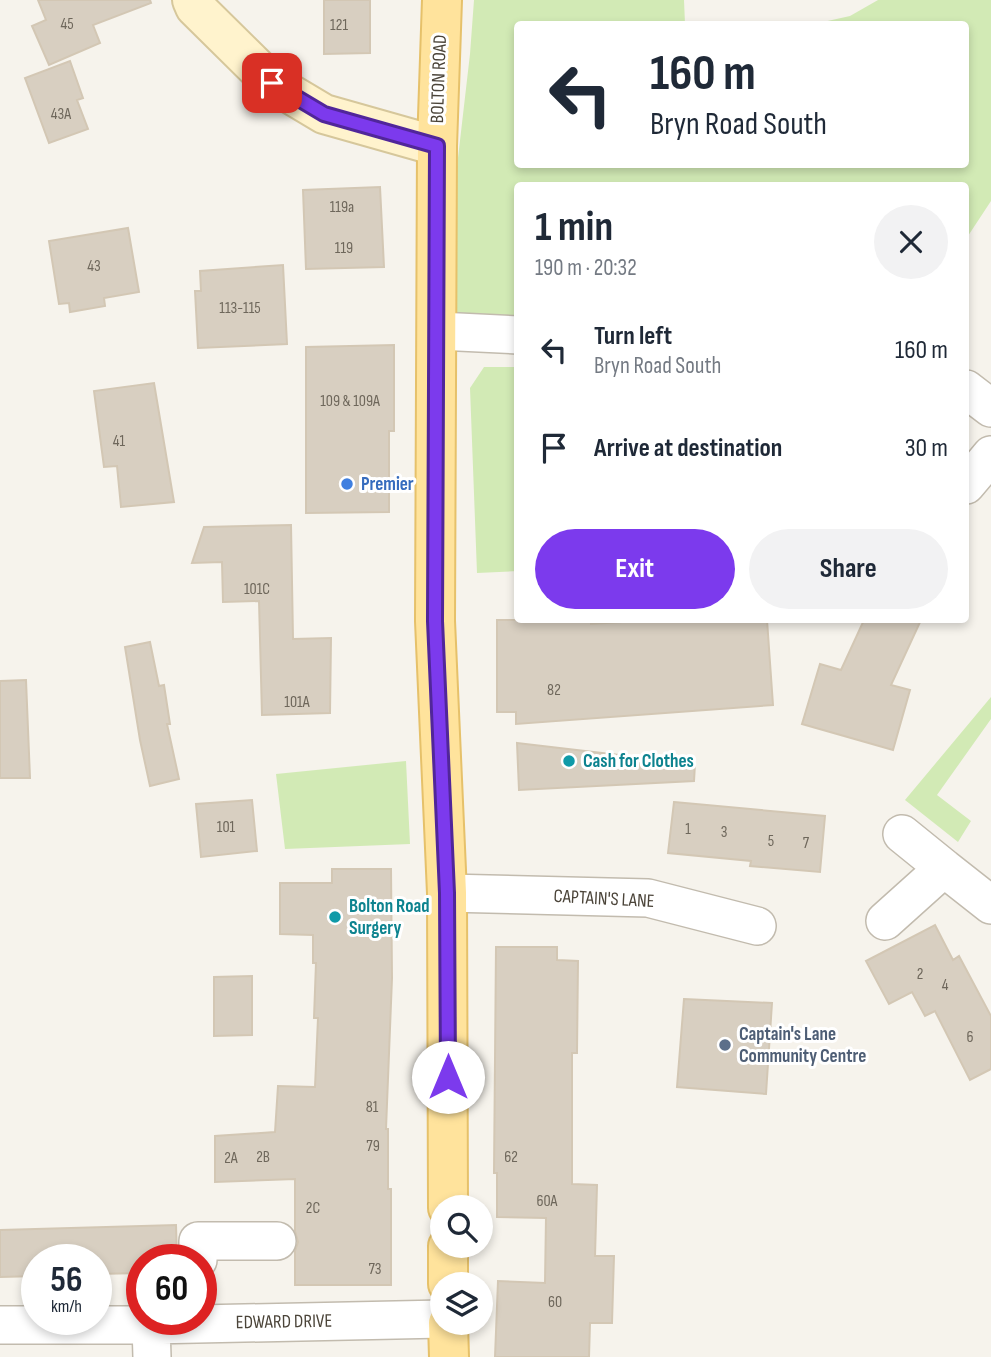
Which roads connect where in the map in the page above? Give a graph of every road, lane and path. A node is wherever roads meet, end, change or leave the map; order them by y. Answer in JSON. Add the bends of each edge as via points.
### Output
{"nodes":[{"id":1,"x":192,"y":0,"type":"edge"},
{"id":2,"x":442,"y":0,"type":"edge"},
{"id":3,"x":437,"y":146,"type":"junction"},
{"id":4,"x":438,"y":331,"type":"junction"},
{"id":5,"x":514,"y":334,"type":"edge"},
{"id":6,"x":969,"y":391,"type":"edge"},
{"id":7,"x":991,"y":408,"type":"edge"},
{"id":8,"x":991,"y":454,"type":"edge"},
{"id":9,"x":969,"y":481,"type":"edge"},
{"id":10,"x":902,"y":834,"type":"dead end"},
{"id":11,"x":944,"y":868,"type":"junction"},
{"id":12,"x":447,"y":893,"type":"junction"},
{"id":13,"x":991,"y":905,"type":"edge"},
{"id":14,"x":885,"y":921,"type":"dead end"},
{"id":15,"x":757,"y":926,"type":"dead end"},
{"id":16,"x":448,"y":1195,"type":"edge"},
{"id":17,"x":277,"y":1241,"type":"dead end"},
{"id":18,"x":198,"y":1244,"type":"edge"},
{"id":19,"x":430,"y":1319,"type":"edge"},
{"id":20,"x":217,"y":1322,"type":"edge"},
{"id":21,"x":0,"y":1325,"type":"edge"},
{"id":22,"x":448,"y":1335,"type":"edge"},
{"id":23,"x":152,"y":1341,"type":"edge"},
{"id":24,"x":449,"y":1357,"type":"edge"}],
"edges":[{"from":1,"to":3,"type":"main road","via":[[272,83],[324,114]]},
{"from":2,"to":3,"type":"main road","name":"BOLTON ROAD"},
{"from":3,"to":4,"type":"main road","name":"BOLTON ROAD"},
{"from":4,"to":5,"type":"street"},
{"from":4,"to":12,"type":"main road","name":"BOLTON ROAD","via":[[435,621]]},
{"from":6,"to":7,"type":"street"},
{"from":8,"to":9,"type":"street"},
{"from":10,"to":11,"type":"street"},
{"from":11,"to":13,"type":"street"},
{"from":11,"to":14,"type":"street"},
{"from":12,"to":15,"type":"street","name":"CAPTAIN'S LANE","via":[[648,898]]},
{"from":12,"to":16,"type":"main road","name":"BOLTON ROAD"},
{"from":17,"to":18,"type":"street"},
{"from":19,"to":20,"type":"street","name":"EDWARD DRIVE"},
{"from":21,"to":23,"type":"street","name":"EDWARD DRIVE"},
{"from":22,"to":24,"type":"main road"}]}
